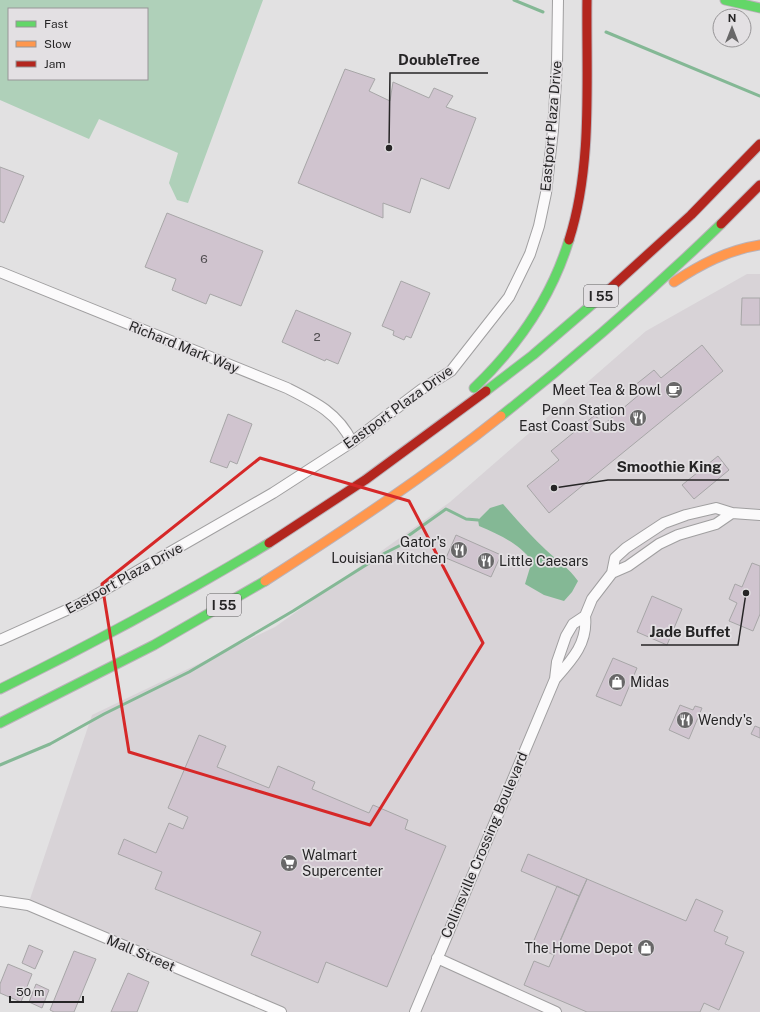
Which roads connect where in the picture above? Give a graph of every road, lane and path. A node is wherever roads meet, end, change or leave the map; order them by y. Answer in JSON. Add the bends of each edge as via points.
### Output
{"nodes":[{"id":1,"x":558,"y":0,"type":"edge"},
{"id":2,"x":587,"y":0,"type":"edge"},
{"id":3,"x":725,"y":0,"type":"edge"},
{"id":4,"x":760,"y":8,"type":"edge"},
{"id":5,"x":760,"y":144,"type":"edge"},
{"id":6,"x":760,"y":185,"type":"edge"},
{"id":7,"x":760,"y":245,"type":"edge"},
{"id":8,"x":0,"y":272,"type":"edge"},
{"id":9,"x":650,"y":292,"type":"junction"},
{"id":10,"x":431,"y":435,"type":"junction"},
{"id":11,"x":352,"y":442,"type":"junction"},
{"id":12,"x":732,"y":513,"type":"junction"},
{"id":13,"x":760,"y":515,"type":"edge"},
{"id":14,"x":612,"y":573,"type":"junction"},
{"id":15,"x":585,"y":616,"type":"junction"},
{"id":16,"x":0,"y":640,"type":"edge"},
{"id":17,"x":555,"y":679,"type":"junction"},
{"id":18,"x":0,"y":689,"type":"edge"},
{"id":19,"x":0,"y":723,"type":"edge"},
{"id":20,"x":0,"y":900,"type":"edge"},
{"id":21,"x":437,"y":958,"type":"junction"},
{"id":22,"x":281,"y":1012,"type":"edge"},
{"id":23,"x":415,"y":1012,"type":"edge"},
{"id":24,"x":556,"y":1012,"type":"edge"}],
"edges":[{"from":1,"to":11,"type":"street","name":"Eastport Plaza Drive","via":[[557,64],[548,174],[539,226],[521,276],[503,307],[451,371],[422,389]]},
{"from":2,"to":10,"type":"highway","via":[[584,182],[566,254],[549,294],[527,331],[484,379],[439,419]]},
{"from":3,"to":4,"type":"highway"},
{"from":5,"to":10,"type":"highway","number":"I 55","via":[[692,214],[610,289]]},
{"from":6,"to":9,"type":"highway","number":"I 55"},
{"from":7,"to":9,"type":"highway","via":[[724,254],[687,273],[672,284]]},
{"from":8,"to":11,"type":"street","name":"Richard Mark Way","via":[[299,394],[327,410],[345,428]]},
{"from":9,"to":19,"type":"highway","number":"I 55","via":[[594,342],[488,428],[358,521],[252,589],[176,633]]},
{"from":10,"to":18,"type":"highway","number":"I 55","via":[[274,542],[196,589],[124,628]]},
{"from":11,"to":16,"type":"street","name":"Eastport Plaza Drive","via":[[273,493],[80,604]]},
{"from":12,"to":13,"type":"street","name":"Collinsville Crossing Boulevard"},
{"from":12,"to":14,"type":"street","name":"Collinsville Crossing Boulevard","via":[[716,524],[678,535],[659,544],[628,566]]},
{"from":12,"to":14,"type":"street","name":"Collinsville Crossing Boulevard","via":[[716,508],[686,515],[664,524],[641,537],[616,558]]},
{"from":14,"to":15,"type":"street","name":"Collinsville Crossing Boulevard","via":[[592,599]]},
{"from":15,"to":17,"type":"street","name":"Collinsville Crossing Boulevard","via":[[586,628],[575,656]]},
{"from":15,"to":17,"type":"street","name":"Collinsville Crossing Boulevard","via":[[573,624],[566,636],[557,662]]},
{"from":17,"to":21,"type":"street","name":"Collinsville Crossing Boulevard"},
{"from":20,"to":22,"type":"street","name":"Mall Street","via":[[28,905]]},
{"from":21,"to":23,"type":"street","name":"Collinsville Crossing Boulevard"},
{"from":21,"to":24,"type":"street"}]}
